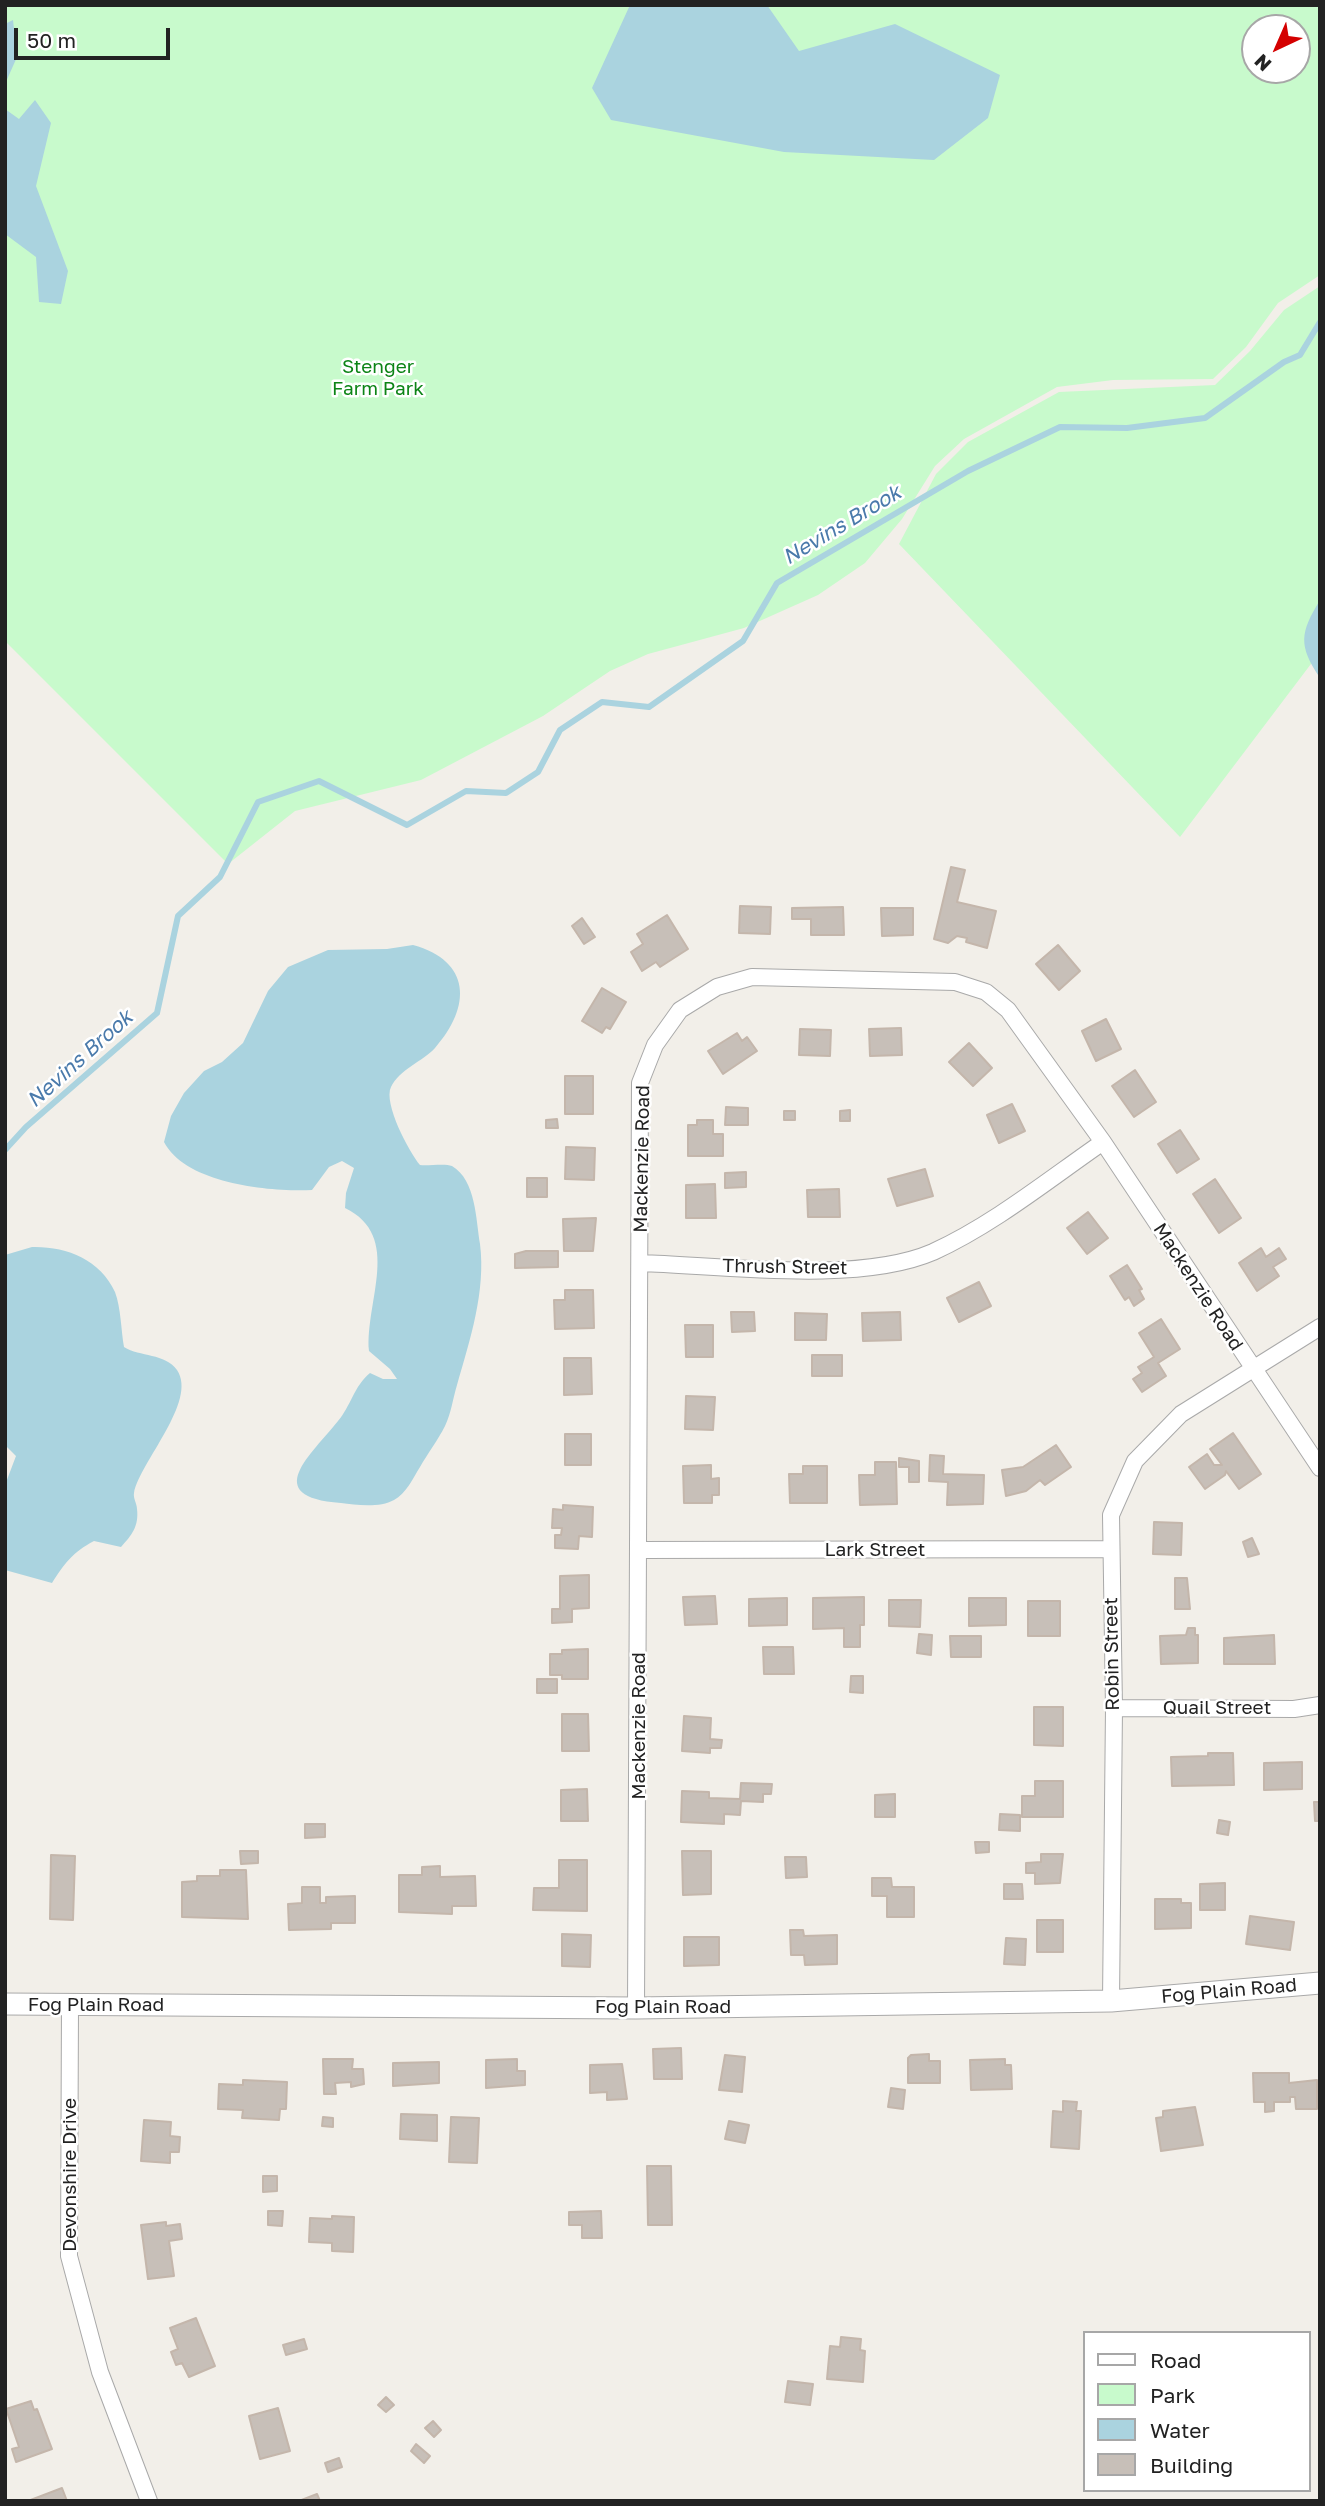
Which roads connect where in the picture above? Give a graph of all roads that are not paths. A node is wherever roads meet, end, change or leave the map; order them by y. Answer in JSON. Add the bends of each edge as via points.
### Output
{"nodes":[{"id":1,"x":1103,"y":1142,"type":"junction"},
{"id":2,"x":642,"y":1263,"type":"junction"},
{"id":3,"x":1320,"y":1327,"type":"edge"},
{"id":4,"x":1251,"y":1369,"type":"junction"},
{"id":5,"x":1320,"y":1468,"type":"edge"},
{"id":6,"x":1109,"y":1549,"type":"junction"},
{"id":7,"x":640,"y":1550,"type":"junction"},
{"id":8,"x":1320,"y":1705,"type":"edge"},
{"id":9,"x":1114,"y":1707,"type":"junction"},
{"id":10,"x":1320,"y":1983,"type":"edge"},
{"id":11,"x":1111,"y":2001,"type":"junction"},
{"id":12,"x":5,"y":2004,"type":"edge"},
{"id":13,"x":71,"y":2004,"type":"junction"},
{"id":14,"x":636,"y":2008,"type":"junction"},
{"id":15,"x":149,"y":2501,"type":"edge"}],
"edges":[{"from":1,"to":2,"type":"street","name":"Thrush Street","via":[[978,1228],[931,1253],[833,1271]]},
{"from":1,"to":2,"type":"street","name":"Mackenzie Road","via":[[1009,1010],[986,992],[955,982],[752,977],[717,987],[680,1010],[655,1045],[640,1083]]},
{"from":1,"to":4,"type":"street","name":"Mackenzie Road"},
{"from":2,"to":7,"type":"street","name":"Mackenzie Road"},
{"from":3,"to":4,"type":"street","name":"Robin Street"},
{"from":4,"to":5,"type":"street","name":"Mackenzie Road"},
{"from":4,"to":6,"type":"street","name":"Robin Street","via":[[1181,1414],[1135,1461],[1111,1515]]},
{"from":6,"to":7,"type":"street","name":"Lark Street"},
{"from":6,"to":9,"type":"street","name":"Robin Street"},
{"from":7,"to":14,"type":"street","name":"Mackenzie Road"},
{"from":8,"to":9,"type":"street","name":"Quail Street","via":[[1294,1709]]},
{"from":9,"to":11,"type":"street","name":"Robin Street"},
{"from":10,"to":11,"type":"street","name":"Fog Plain Road"},
{"from":11,"to":14,"type":"street","name":"Fog Plain Road"},
{"from":12,"to":13,"type":"street","name":"Fog Plain Road"},
{"from":13,"to":14,"type":"street","name":"Fog Plain Road"},
{"from":13,"to":15,"type":"street","name":"Devonshire Drive","via":[[69,2256],[100,2372]]}]}
